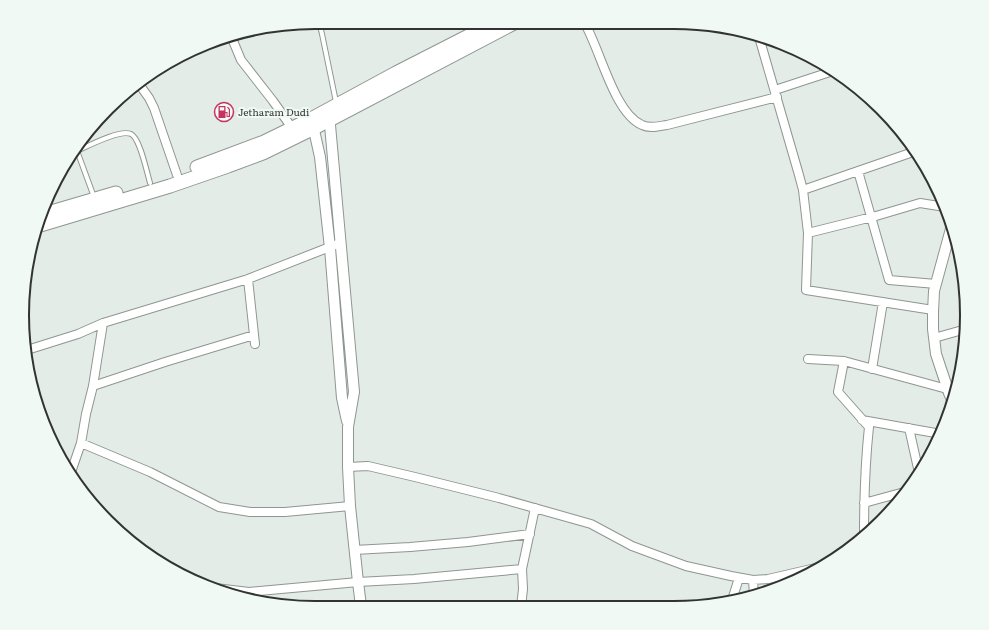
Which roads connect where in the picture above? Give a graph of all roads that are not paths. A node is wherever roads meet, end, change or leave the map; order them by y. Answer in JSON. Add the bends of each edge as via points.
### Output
{"nodes":[{"id":1,"x":321,"y":29,"type":"edge"},
{"id":2,"x":482,"y":29,"type":"edge"},
{"id":3,"x":502,"y":29,"type":"edge"},
{"id":4,"x":587,"y":29,"type":"edge"},
{"id":5,"x":233,"y":41,"type":"edge"},
{"id":6,"x":761,"y":43,"type":"edge"},
{"id":7,"x":826,"y":73,"type":"edge"},
{"id":8,"x":142,"y":88,"type":"edge"},
{"id":9,"x":776,"y":94,"type":"junction"},
{"id":10,"x":332,"y":111,"type":"junction"},
{"id":11,"x":313,"y":123,"type":"junction"},
{"id":12,"x":292,"y":128,"type":"junction"},
{"id":13,"x":84,"y":146,"type":"edge"},
{"id":14,"x":79,"y":154,"type":"edge"},
{"id":15,"x":910,"y":154,"type":"edge"},
{"id":16,"x":858,"y":171,"type":"junction"},
{"id":17,"x":177,"y":175,"type":"junction"},
{"id":18,"x":150,"y":183,"type":"junction"},
{"id":19,"x":803,"y":190,"type":"junction"},
{"id":20,"x":94,"y":199,"type":"junction"},
{"id":21,"x":938,"y":206,"type":"edge"},
{"id":22,"x":48,"y":213,"type":"edge"},
{"id":23,"x":872,"y":217,"type":"junction"},
{"id":24,"x":44,"y":224,"type":"edge"},
{"id":25,"x":808,"y":233,"type":"junction"},
{"id":26,"x":949,"y":237,"type":"edge"},
{"id":27,"x":340,"y":243,"type":"junction"},
{"id":28,"x":330,"y":248,"type":"junction"},
{"id":29,"x":248,"y":279,"type":"junction"},
{"id":30,"x":936,"y":284,"type":"junction"},
{"id":31,"x":883,"y":302,"type":"junction"},
{"id":32,"x":933,"y":310,"type":"junction"},
{"id":33,"x":103,"y":323,"type":"junction"},
{"id":34,"x":959,"y":332,"type":"edge"},
{"id":35,"x":254,"y":335,"type":"junction"},
{"id":36,"x":934,"y":338,"type":"junction"},
{"id":37,"x":255,"y":344,"type":"dead end"},
{"id":38,"x":31,"y":349,"type":"edge"},
{"id":39,"x":808,"y":359,"type":"dead end"},
{"id":40,"x":844,"y":361,"type":"junction"},
{"id":41,"x":872,"y":369,"type":"junction"},
{"id":42,"x":93,"y":386,"type":"junction"},
{"id":43,"x":947,"y":389,"type":"junction"},
{"id":44,"x":949,"y":393,"type":"edge"},
{"id":45,"x":862,"y":420,"type":"junction"},
{"id":46,"x":348,"y":427,"type":"junction"},
{"id":47,"x":910,"y":428,"type":"junction"},
{"id":48,"x":934,"y":433,"type":"edge"},
{"id":49,"x":81,"y":443,"type":"junction"},
{"id":50,"x":917,"y":465,"type":"edge"},
{"id":51,"x":73,"y":467,"type":"edge"},
{"id":52,"x":348,"y":467,"type":"junction"},
{"id":53,"x":897,"y":494,"type":"edge"},
{"id":54,"x":864,"y":503,"type":"junction"},
{"id":55,"x":350,"y":506,"type":"junction"},
{"id":56,"x":535,"y":508,"type":"junction"},
{"id":57,"x":864,"y":529,"type":"edge"},
{"id":58,"x":530,"y":534,"type":"junction"},
{"id":59,"x":354,"y":550,"type":"junction"},
{"id":60,"x":522,"y":569,"type":"junction"},
{"id":61,"x":801,"y":571,"type":"edge"},
{"id":62,"x":739,"y":578,"type":"junction"},
{"id":63,"x":753,"y":580,"type":"junction"},
{"id":64,"x":358,"y":582,"type":"junction"},
{"id":65,"x":754,"y":589,"type":"edge"},
{"id":66,"x":241,"y":591,"type":"edge"},
{"id":67,"x":734,"y":595,"type":"edge"},
{"id":68,"x":360,"y":601,"type":"edge"},
{"id":69,"x":522,"y":601,"type":"edge"}],
"edges":[{"from":1,"to":10,"type":"lane"},
{"from":2,"to":10,"type":"main road","via":[[396,73]]},
{"from":3,"to":10,"type":"main road"},
{"from":4,"to":9,"type":"street","via":[[613,90],[632,120],[643,126],[667,125]]},
{"from":5,"to":12,"type":"street","via":[[241,60]]},
{"from":6,"to":9,"type":"street"},
{"from":7,"to":9,"type":"street"},
{"from":8,"to":17,"type":"street","via":[[154,108]]},
{"from":9,"to":19,"type":"street"},
{"from":10,"to":11,"type":"main road"},
{"from":10,"to":27,"type":"street"},
{"from":11,"to":12,"type":"main road"},
{"from":11,"to":24,"type":"main road","via":[[263,152],[228,166]]},
{"from":11,"to":28,"type":"street","via":[[320,157]]},
{"from":12,"to":17,"type":"main road","via":[[264,142]]},
{"from":13,"to":18,"type":"lane","via":[[120,133],[131,134],[140,148]]},
{"from":14,"to":20,"type":"lane"},
{"from":15,"to":16,"type":"street"},
{"from":16,"to":19,"type":"street"},
{"from":16,"to":23,"type":"street"},
{"from":17,"to":18,"type":"main road"},
{"from":18,"to":20,"type":"main road"},
{"from":19,"to":25,"type":"street"},
{"from":20,"to":22,"type":"main road"},
{"from":21,"to":23,"type":"street","via":[[920,203]]},
{"from":23,"to":25,"type":"street"},
{"from":23,"to":30,"type":"street","via":[[890,280]]},
{"from":25,"to":31,"type":"street","via":[[806,290]]},
{"from":26,"to":30,"type":"street"},
{"from":27,"to":28,"type":"street"},
{"from":27,"to":46,"type":"street","via":[[354,392]]},
{"from":28,"to":29,"type":"street"},
{"from":28,"to":46,"type":"street","via":[[342,398]]},
{"from":29,"to":33,"type":"street"},
{"from":29,"to":35,"type":"street"},
{"from":30,"to":32,"type":"street"},
{"from":31,"to":32,"type":"street"},
{"from":31,"to":41,"type":"street"},
{"from":32,"to":36,"type":"street"},
{"from":33,"to":38,"type":"street"},
{"from":33,"to":42,"type":"street"},
{"from":34,"to":36,"type":"street"},
{"from":35,"to":37,"type":"street"},
{"from":35,"to":42,"type":"street"},
{"from":36,"to":43,"type":"street","via":[[936,354]]},
{"from":39,"to":40,"type":"street"},
{"from":40,"to":41,"type":"street"},
{"from":40,"to":45,"type":"street","via":[[838,392]]},
{"from":41,"to":43,"type":"street"},
{"from":42,"to":49,"type":"street"},
{"from":43,"to":44,"type":"street"},
{"from":45,"to":47,"type":"street"},
{"from":45,"to":54,"type":"street","via":[[869,428]]},
{"from":46,"to":52,"type":"street"},
{"from":47,"to":48,"type":"street"},
{"from":47,"to":50,"type":"street"},
{"from":49,"to":51,"type":"street"},
{"from":49,"to":55,"type":"street","via":[[150,472],[219,508],[250,512],[285,512]]},
{"from":52,"to":55,"type":"street"},
{"from":52,"to":56,"type":"street","via":[[368,466]]},
{"from":53,"to":54,"type":"street"},
{"from":54,"to":57,"type":"street"},
{"from":55,"to":59,"type":"street"},
{"from":56,"to":58,"type":"street"},
{"from":56,"to":62,"type":"street","via":[[591,524],[632,546],[686,566]]},
{"from":58,"to":59,"type":"street","via":[[453,544]]},
{"from":58,"to":60,"type":"street"},
{"from":59,"to":64,"type":"street"},
{"from":60,"to":64,"type":"street"},
{"from":60,"to":69,"type":"street"},
{"from":61,"to":63,"type":"street"},
{"from":62,"to":63,"type":"street"},
{"from":62,"to":67,"type":"street"},
{"from":63,"to":65,"type":"street"},
{"from":64,"to":66,"type":"street"},
{"from":64,"to":68,"type":"street"}]}
